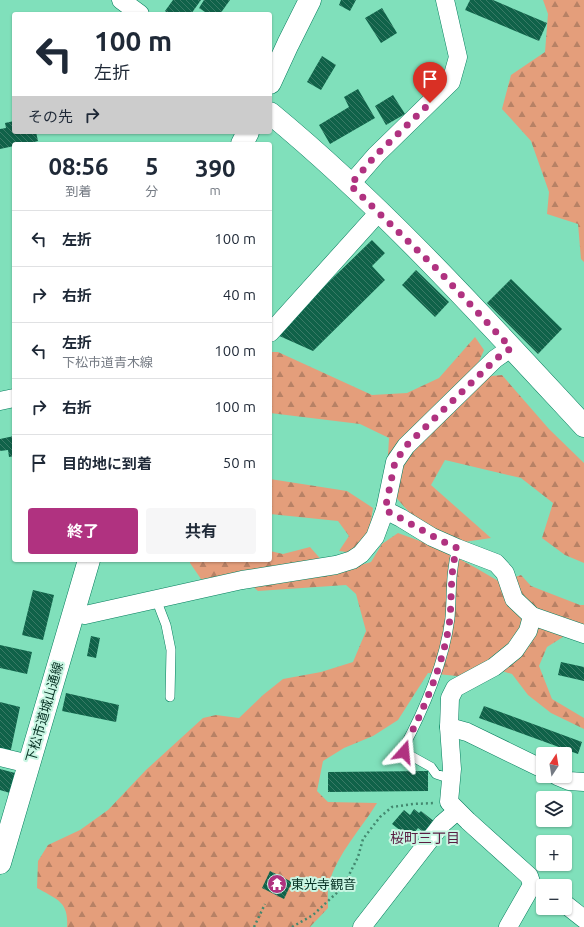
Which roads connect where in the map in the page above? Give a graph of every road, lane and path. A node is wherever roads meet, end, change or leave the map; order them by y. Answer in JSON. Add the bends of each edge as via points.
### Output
{"nodes":[{"id":1,"x":121,"y":0,"type":"edge"},
{"id":2,"x":310,"y":0,"type":"edge"},
{"id":3,"x":445,"y":0,"type":"edge"},
{"id":4,"x":137,"y":12,"type":"edge"},
{"id":5,"x":272,"y":79,"type":"edge"},
{"id":6,"x":272,"y":115,"type":"edge"},
{"id":7,"x":350,"y":185,"type":"junction"},
{"id":8,"x":379,"y":212,"type":"junction"},
{"id":9,"x":272,"y":331,"type":"edge"},
{"id":10,"x":511,"y":348,"type":"junction"},
{"id":11,"x":12,"y":398,"type":"edge"},
{"id":12,"x":0,"y":401,"type":"edge"},
{"id":13,"x":584,"y":426,"type":"edge"},
{"id":14,"x":385,"y":510,"type":"junction"},
{"id":15,"x":457,"y":548,"type":"junction"},
{"id":16,"x":88,"y":562,"type":"edge"},
{"id":17,"x":156,"y":599,"type":"junction"},
{"id":18,"x":74,"y":612,"type":"junction"},
{"id":19,"x":532,"y":616,"type":"junction"},
{"id":20,"x":584,"y":634,"type":"edge"},
{"id":21,"x":170,"y":697,"type":"dead end"},
{"id":22,"x":449,"y":727,"type":"junction"},
{"id":23,"x":0,"y":757,"type":"edge"},
{"id":24,"x":29,"y":764,"type":"junction"},
{"id":25,"x":536,"y":766,"type":"edge"},
{"id":26,"x":450,"y":779,"type":"junction"},
{"id":27,"x":572,"y":781,"type":"edge"},
{"id":28,"x":584,"y":781,"type":"edge"},
{"id":29,"x":453,"y":807,"type":"junction"},
{"id":30,"x":0,"y":863,"type":"edge"},
{"id":31,"x":536,"y":885,"type":"edge"},
{"id":32,"x":536,"y":887,"type":"edge"},
{"id":33,"x":265,"y":904,"type":"dead end"},
{"id":34,"x":572,"y":910,"type":"edge"},
{"id":35,"x":584,"y":919,"type":"edge"},
{"id":36,"x":254,"y":927,"type":"edge"},
{"id":37,"x":292,"y":927,"type":"edge"},
{"id":38,"x":362,"y":927,"type":"edge"},
{"id":39,"x":508,"y":927,"type":"edge"}],
"edges":[{"from":1,"to":4,"type":"street"},
{"from":2,"to":5,"type":"street"},
{"from":3,"to":7,"type":"street","via":[[458,57],[451,82],[376,155]]},
{"from":6,"to":7,"type":"street"},
{"from":7,"to":8,"type":"street"},
{"from":8,"to":9,"type":"street"},
{"from":8,"to":10,"type":"street"},
{"from":10,"to":13,"type":"street"},
{"from":10,"to":14,"type":"street","via":[[496,359],[406,446],[395,462]]},
{"from":11,"to":12,"type":"street"},
{"from":14,"to":15,"type":"street"},
{"from":14,"to":17,"type":"street","via":[[375,537],[361,554],[352,560]]},
{"from":15,"to":19,"type":"street","via":[[496,563],[505,573],[514,599]]},
{"from":15,"to":26,"type":"lane","via":[[445,644],[435,676],[404,747],[404,752],[431,767],[436,774]]},
{"from":16,"to":18,"type":"street","name":"下松市道城山通線"},
{"from":17,"to":18,"type":"street","via":[[85,615]]},
{"from":17,"to":21,"type":"lane","via":[[166,625],[170,650]]},
{"from":18,"to":24,"type":"street","name":"下松市道城山通線"},
{"from":19,"to":20,"type":"street"},
{"from":19,"to":22,"type":"street","via":[[528,631],[515,650],[494,667],[455,688],[450,698]]},
{"from":22,"to":25,"type":"street","via":[[467,732]]},
{"from":22,"to":26,"type":"street","via":[[452,769]]},
{"from":23,"to":24,"type":"street"},
{"from":24,"to":30,"type":"street","name":"下松市道城山通線"},
{"from":26,"to":29,"type":"street"},
{"from":27,"to":28,"type":"street"},
{"from":29,"to":31,"type":"street"},
{"from":29,"to":37,"type":"path","via":[[413,804],[392,807],[380,817],[363,839],[358,857],[343,887],[313,915]]},
{"from":29,"to":38,"type":"street"},
{"from":32,"to":39,"type":"street"},
{"from":33,"to":36,"type":"path"},
{"from":34,"to":35,"type":"street"}]}
